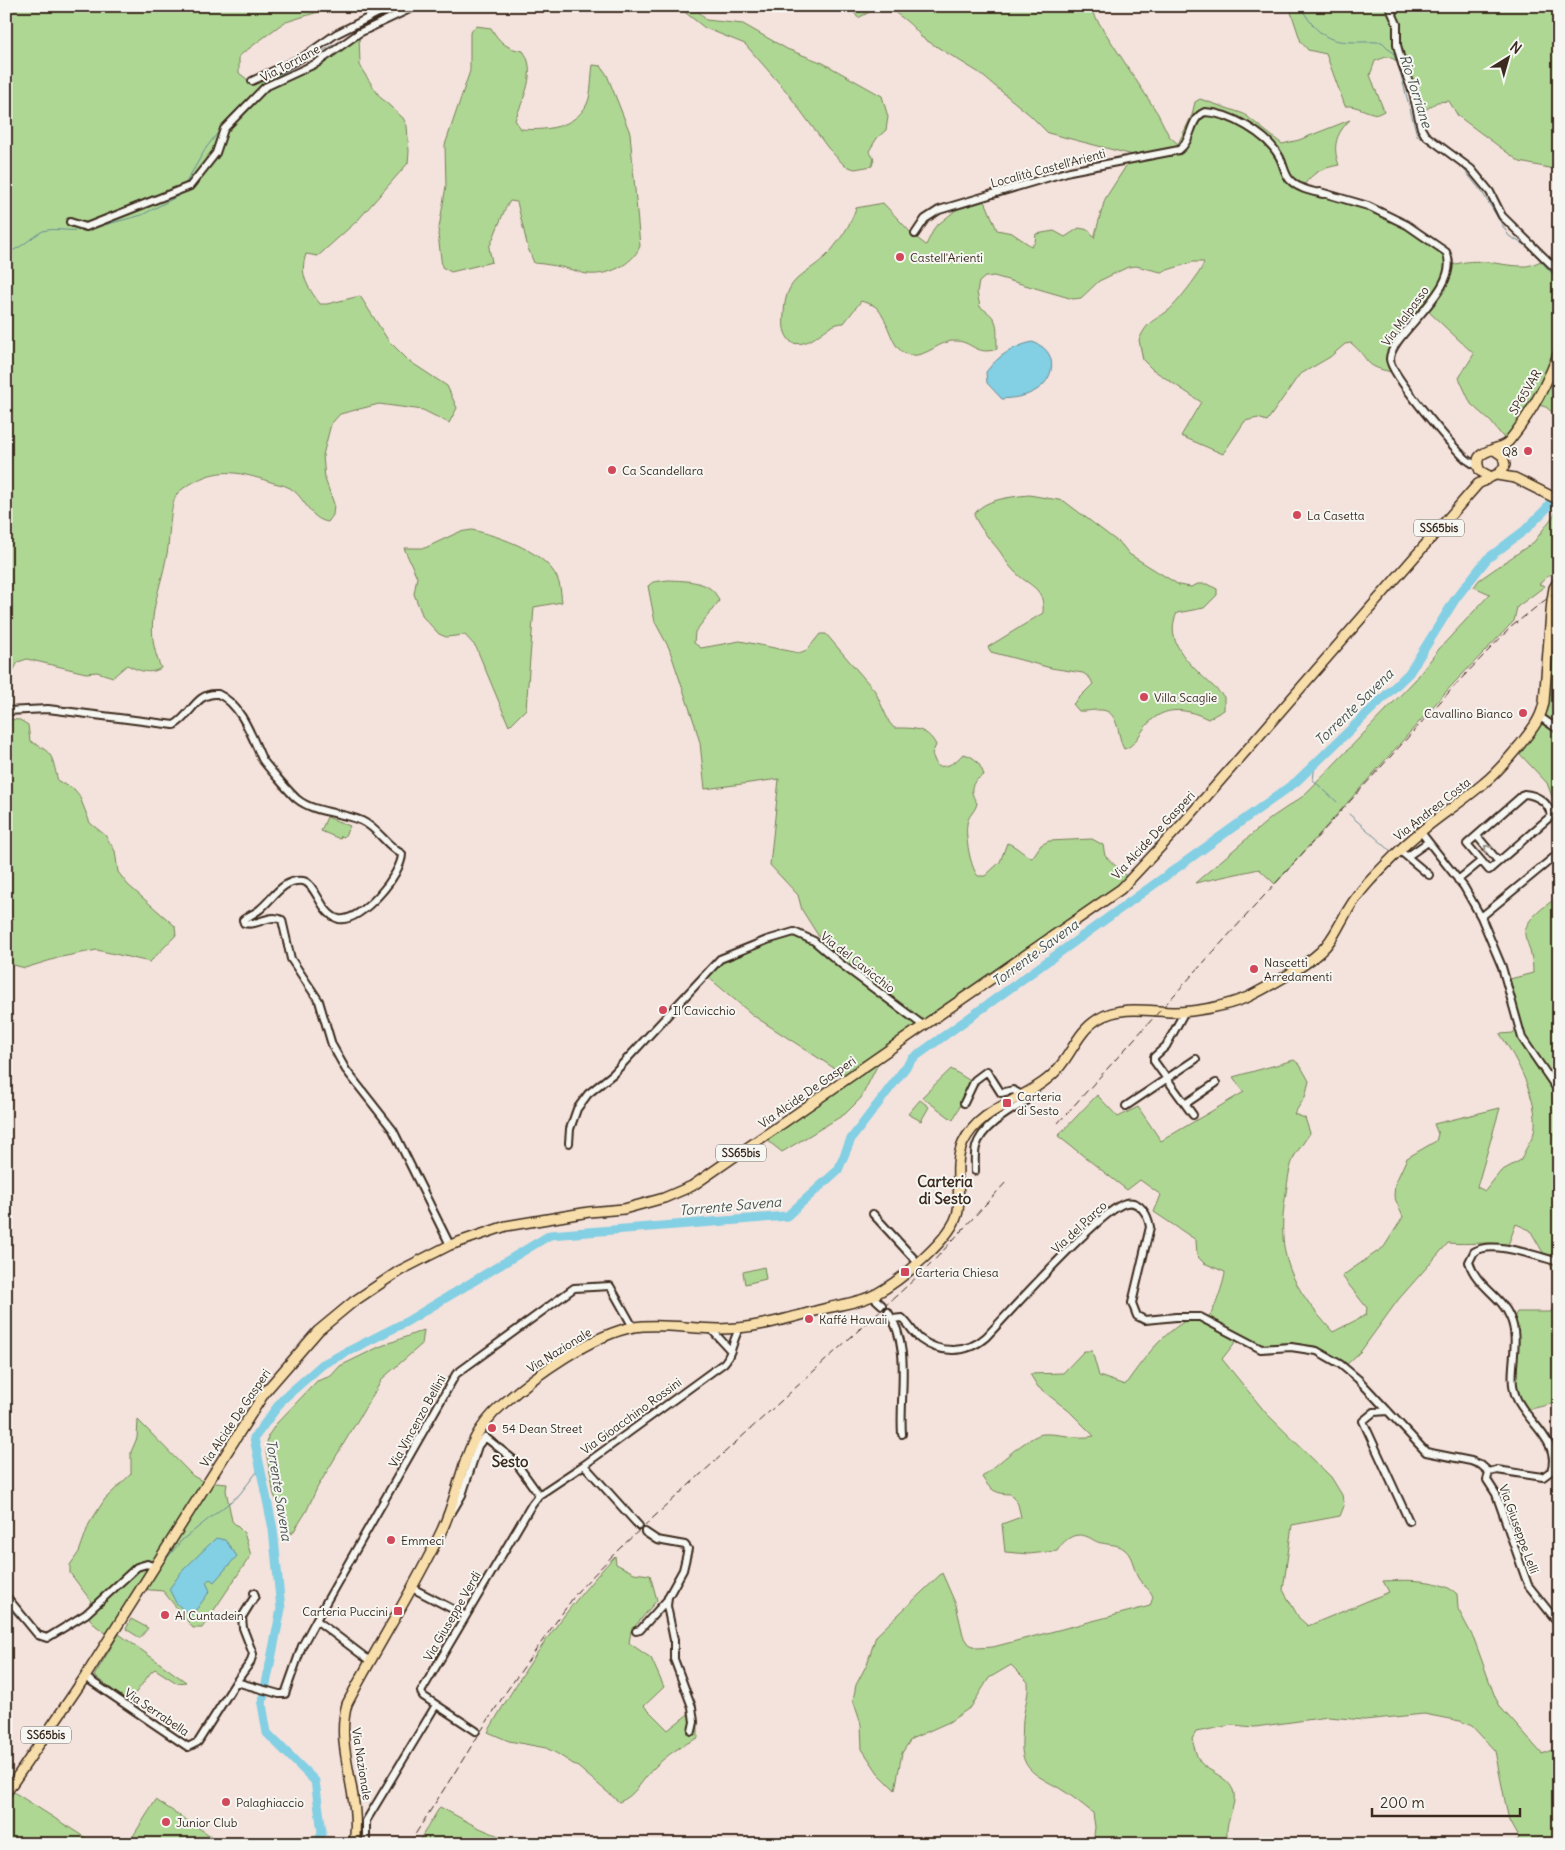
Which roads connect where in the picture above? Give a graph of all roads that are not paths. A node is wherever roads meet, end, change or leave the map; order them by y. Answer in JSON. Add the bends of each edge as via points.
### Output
{"nodes":[{"id":1,"x":392,"y":6,"type":"edge"},
{"id":2,"x":416,"y":6,"type":"edge"},
{"id":3,"x":1389,"y":6,"type":"edge"},
{"id":4,"x":252,"y":82,"type":"dead end"},
{"id":5,"x":1320,"y":191,"type":"joint"},
{"id":6,"x":70,"y":222,"type":"dead end"},
{"id":7,"x":915,"y":234,"type":"dead end"},
{"id":8,"x":1556,"y":264,"type":"edge"},
{"id":9,"x":1559,"y":272,"type":"edge"},
{"id":10,"x":1559,"y":352,"type":"edge"},
{"id":11,"x":1509,"y":442,"type":"junction"},
{"id":12,"x":1493,"y":449,"type":"junction"},
{"id":13,"x":1463,"y":456,"type":"junction"},
{"id":14,"x":1479,"y":457,"type":"junction"},
{"id":15,"x":1505,"y":462,"type":"junction"},
{"id":16,"x":1479,"y":469,"type":"junction"},
{"id":17,"x":1494,"y":476,"type":"junction"},
{"id":18,"x":1515,"y":478,"type":"junction"},
{"id":19,"x":1478,"y":484,"type":"junction"},
{"id":20,"x":1559,"y":500,"type":"edge"},
{"id":21,"x":1559,"y":580,"type":"edge"},
{"id":22,"x":6,"y":712,"type":"edge"},
{"id":23,"x":1540,"y":717,"type":"junction"},
{"id":24,"x":1559,"y":730,"type":"edge"},
{"id":25,"x":1559,"y":791,"type":"edge"},
{"id":26,"x":1559,"y":802,"type":"edge"},
{"id":27,"x":1420,"y":831,"type":"junction"},
{"id":28,"x":1477,"y":836,"type":"junction"},
{"id":29,"x":1428,"y":842,"type":"junction"},
{"id":30,"x":1400,"y":850,"type":"junction"},
{"id":31,"x":1559,"y":853,"type":"edge"},
{"id":32,"x":1408,"y":856,"type":"junction"},
{"id":33,"x":1481,"y":861,"type":"junction"},
{"id":34,"x":1498,"y":861,"type":"junction"},
{"id":35,"x":1429,"y":875,"type":"dead end"},
{"id":36,"x":1458,"y":880,"type":"junction"},
{"id":37,"x":1481,"y":917,"type":"junction"},
{"id":38,"x":1185,"y":1011,"type":"junction"},
{"id":39,"x":924,"y":1026,"type":"junction"},
{"id":40,"x":1196,"y":1059,"type":"dead end"},
{"id":41,"x":1051,"y":1076,"type":"joint"},
{"id":42,"x":1167,"y":1078,"type":"junction"},
{"id":43,"x":1216,"y":1083,"type":"dead end"},
{"id":44,"x":1559,"y":1092,"type":"edge"},
{"id":45,"x":1024,"y":1094,"type":"junction"},
{"id":46,"x":964,"y":1103,"type":"dead end"},
{"id":47,"x":1185,"y":1104,"type":"junction"},
{"id":48,"x":1126,"y":1106,"type":"dead end"},
{"id":49,"x":1193,"y":1115,"type":"dead end"},
{"id":50,"x":569,"y":1143,"type":"dead end"},
{"id":51,"x":975,"y":1171,"type":"dead end"},
{"id":52,"x":873,"y":1214,"type":"dead end"},
{"id":53,"x":450,"y":1245,"type":"junction"},
{"id":54,"x":917,"y":1262,"type":"junction"},
{"id":55,"x":1559,"y":1262,"type":"edge"},
{"id":56,"x":872,"y":1296,"type":"junction"},
{"id":57,"x":882,"y":1305,"type":"dead end"},
{"id":58,"x":888,"y":1312,"type":"dead end"},
{"id":59,"x":892,"y":1319,"type":"junction"},
{"id":60,"x":633,"y":1327,"type":"junction"},
{"id":61,"x":740,"y":1328,"type":"junction"},
{"id":62,"x":711,"y":1329,"type":"junction"},
{"id":63,"x":726,"y":1329,"type":"junction"},
{"id":64,"x":728,"y":1342,"type":"junction"},
{"id":65,"x":1388,"y":1411,"type":"junction"},
{"id":66,"x":902,"y":1434,"type":"dead end"},
{"id":67,"x":584,"y":1465,"type":"junction"},
{"id":68,"x":1489,"y":1472,"type":"junction"},
{"id":69,"x":539,"y":1495,"type":"junction"},
{"id":70,"x":448,"y":1516,"type":"junction"},
{"id":71,"x":1409,"y":1521,"type":"dead end"},
{"id":72,"x":639,"y":1526,"type":"dead end"},
{"id":73,"x":645,"y":1532,"type":"dead end"},
{"id":74,"x":155,"y":1567,"type":"junction"},
{"id":75,"x":412,"y":1588,"type":"junction"},
{"id":76,"x":254,"y":1593,"type":"dead end"},
{"id":77,"x":6,"y":1596,"type":"edge"},
{"id":78,"x":667,"y":1600,"type":"junction"},
{"id":79,"x":464,"y":1615,"type":"junction"},
{"id":80,"x":316,"y":1620,"type":"junction"},
{"id":81,"x":1559,"y":1624,"type":"edge"},
{"id":82,"x":636,"y":1631,"type":"dead end"},
{"id":83,"x":370,"y":1661,"type":"junction"},
{"id":84,"x":86,"y":1677,"type":"junction"},
{"id":85,"x":236,"y":1682,"type":"junction"},
{"id":86,"x":436,"y":1705,"type":"junction"},
{"id":87,"x":476,"y":1731,"type":"dead end"},
{"id":88,"x":692,"y":1731,"type":"dead end"},
{"id":89,"x":6,"y":1793,"type":"edge"},
{"id":90,"x":354,"y":1844,"type":"edge"},
{"id":91,"x":366,"y":1844,"type":"edge"}],
"edges":[{"from":1,"to":4,"type":"street","name":"Via Torriane"},
{"from":2,"to":6,"type":"street","name":"Via Torriane","via":[[359,33],[317,63],[266,87],[224,129],[216,153],[190,186],[86,228]]},
{"from":3,"to":8,"type":"street","via":[[1397,24],[1397,45],[1421,128],[1471,169],[1490,192],[1502,216]]},
{"from":5,"to":7,"type":"street","name":"Località Castell'Arienti","via":[[1301,188],[1291,181],[1276,151],[1255,133],[1232,120],[1205,112],[1196,118],[1186,143],[1179,150],[1070,171],[939,210],[924,219]]},
{"from":5,"to":13,"type":"street","name":"Via Malpasso","via":[[1368,206],[1407,225],[1446,252],[1449,258],[1445,278],[1425,312],[1394,349],[1390,361],[1396,376]]},
{"from":8,"to":9,"type":"street"},
{"from":10,"to":11,"type":"main road","name":"SP65VAR","via":[[1542,392]]},
{"from":11,"to":12,"type":"main road"},
{"from":11,"to":15,"type":"main road","name":"SP65VAR"},
{"from":12,"to":14,"type":"main road"},
{"from":12,"to":15,"type":"main road","via":[[1501,453]]},
{"from":13,"to":14,"type":"street","via":[[1474,461]]},
{"from":13,"to":16,"type":"street","name":"Via Malpasso"},
{"from":14,"to":16,"type":"main road"},
{"from":15,"to":17,"type":"main road","number":"SS65bis"},
{"from":15,"to":18,"type":"main road"},
{"from":16,"to":17,"type":"main road"},
{"from":16,"to":19,"type":"main road","via":[[1481,478]]},
{"from":17,"to":18,"type":"main road"},
{"from":17,"to":19,"type":"main road","name":"Via Alcide De Gasperi","number":"SS65bis"},
{"from":18,"to":20,"type":"main road"},
{"from":19,"to":39,"type":"main road","name":"Via Alcide De Gasperi","number":"SS65bis","via":[[1139,873],[1095,908]]},
{"from":21,"to":23,"type":"main road","name":"Via Andrea Costa","via":[[1552,600]]},
{"from":22,"to":53,"type":"street","via":[[48,709],[174,725],[197,701],[218,694],[231,702],[254,737],[268,767],[298,800],[362,821],[383,837],[392,850],[402,854],[402,864],[389,884],[359,912],[347,918],[331,916],[310,884],[304,881],[281,888],[259,910],[243,920],[250,925],[273,917],[282,920],[291,959],[319,1001],[332,1045],[346,1070],[393,1130]]},
{"from":23,"to":24,"type":"street"},
{"from":23,"to":27,"type":"main road","name":"Via Andrea Costa","via":[[1495,774]]},
{"from":25,"to":26,"type":"street"},
{"from":27,"to":29,"type":"street"},
{"from":27,"to":30,"type":"main road","name":"Via Andrea Costa"},
{"from":28,"to":33,"type":"street","via":[[1467,844]]},
{"from":34,"to":28,"type":"street","one_way":true},
{"from":28,"to":34,"type":"street","via":[[1524,794],[1539,797],[1550,812],[1549,818]]},
{"from":29,"to":32,"type":"street"},
{"from":29,"to":36,"type":"street"},
{"from":30,"to":32,"type":"street"},
{"from":30,"to":38,"type":"main road","name":"Via Andrea Costa","via":[[1359,894],[1332,940],[1319,954],[1247,997],[1228,1004]]},
{"from":31,"to":37,"type":"street"},
{"from":32,"to":35,"type":"street"},
{"from":33,"to":34,"type":"street","via":[[1488,870]]},
{"from":33,"to":36,"type":"street"},
{"from":36,"to":37,"type":"street"},
{"from":37,"to":44,"type":"street","via":[[1502,967],[1522,1038]]},
{"from":38,"to":41,"type":"main road","name":"Via Andrea Costa","via":[[1137,1009],[1103,1016],[1083,1031]]},
{"from":38,"to":42,"type":"street","via":[[1166,1046],[1154,1057]]},
{"from":39,"to":50,"type":"street","name":"Via del Cavicchio","via":[[814,941],[794,932],[766,940],[720,960],[613,1074],[588,1094],[577,1109]]},
{"from":39,"to":53,"type":"main road","name":"Via Alcide De Gasperi","number":"SS65bis","via":[[692,1186],[624,1209],[506,1226]]},
{"from":40,"to":42,"type":"street"},
{"from":41,"to":45,"type":"main road","name":"Via Nazionale"},
{"from":42,"to":47,"type":"street"},
{"from":42,"to":48,"type":"street"},
{"from":43,"to":47,"type":"street"},
{"from":45,"to":46,"type":"street","via":[[1013,1090],[1001,1093],[987,1071],[975,1080]]},
{"from":45,"to":51,"type":"street","name":"Via Nazionale","via":[[1025,1102],[995,1122],[980,1140],[975,1150]]},
{"from":45,"to":54,"type":"main road","name":"Via Nazionale","via":[[986,1116],[965,1140],[958,1157],[956,1219],[944,1238]]},
{"from":47,"to":49,"type":"street"},
{"from":52,"to":54,"type":"street"},
{"from":53,"to":74,"type":"main road","name":"Via Alcide De Gasperi","number":"SS65bis","via":[[399,1271],[353,1302],[318,1331],[292,1359],[265,1392],[228,1448]]},
{"from":54,"to":56,"type":"main road","name":"Via Nazionale"},
{"from":55,"to":68,"type":"street","name":"Via Giuseppe Lelli","via":[[1492,1248],[1478,1249],[1470,1257],[1476,1278],[1510,1316],[1515,1361],[1512,1384],[1520,1406],[1543,1436],[1552,1460],[1550,1471],[1543,1477],[1497,1470]]},
{"from":56,"to":57,"type":"street"},
{"from":56,"to":61,"type":"main road","name":"Via Nazionale"},
{"from":58,"to":59,"type":"street"},
{"from":59,"to":65,"type":"street","name":"Via del Parco","via":[[902,1318],[920,1338],[935,1346],[956,1350],[974,1346],[1108,1214],[1125,1203],[1132,1203],[1143,1209],[1150,1226],[1132,1304],[1137,1316],[1145,1320],[1200,1318],[1261,1349],[1291,1347],[1317,1350],[1358,1379]]},
{"from":59,"to":66,"type":"street","via":[[904,1372]]},
{"from":60,"to":62,"type":"main road","name":"Via Nazionale"},
{"from":60,"to":70,"type":"main road","name":"Via Nazionale","via":[[603,1337],[578,1351],[532,1381],[487,1420],[470,1446]]},
{"from":60,"to":80,"type":"street","name":"Via Vincenzo Bellini","via":[[610,1286],[574,1288],[460,1371]]},
{"from":61,"to":63,"type":"main road","name":"Via Nazionale"},
{"from":61,"to":64,"type":"street"},
{"from":62,"to":63,"type":"main road","name":"Via Nazionale"},
{"from":62,"to":64,"type":"street","name":"Via Gioacchino Rossini"},
{"from":63,"to":64,"type":"street","name":"Via Gioacchino Rossini"},
{"from":64,"to":67,"type":"street","name":"Via Gioacchino Rossini","via":[[730,1350],[724,1363]]},
{"from":65,"to":68,"type":"street","name":"Via del Parco","via":[[1426,1452],[1471,1461]]},
{"from":65,"to":71,"type":"street","via":[[1374,1412],[1363,1421]]},
{"from":67,"to":69,"type":"street","name":"Via Gioacchino Rossini"},
{"from":67,"to":72,"type":"street"},
{"from":68,"to":81,"type":"street","name":"Via Giuseppe Lelli","via":[[1487,1480],[1496,1494],[1525,1580]]},
{"from":69,"to":70,"type":"street","via":[[514,1460],[485,1437],[478,1446],[462,1496]]},
{"from":69,"to":79,"type":"street","name":"Via Giuseppe Verdi"},
{"from":70,"to":75,"type":"main road","name":"Via Nazionale"},
{"from":73,"to":78,"type":"street","via":[[652,1538],[685,1545],[688,1549],[683,1570]]},
{"from":74,"to":77,"type":"street","via":[[147,1564],[137,1567],[96,1606],[47,1638],[38,1635]]},
{"from":74,"to":84,"type":"main road","name":"Via Alcide De Gasperi","number":"SS65bis"},
{"from":75,"to":79,"type":"street"},
{"from":75,"to":83,"type":"main road","name":"Via Nazionale"},
{"from":76,"to":85,"type":"street","via":[[242,1617],[253,1654]]},
{"from":78,"to":82,"type":"street"},
{"from":78,"to":88,"type":"street","via":[[674,1659],[692,1707]]},
{"from":79,"to":86,"type":"street","name":"Via Giuseppe Verdi","via":[[421,1692]]},
{"from":80,"to":83,"type":"street"},
{"from":80,"to":85,"type":"street","via":[[302,1646],[287,1691],[279,1694]]},
{"from":83,"to":90,"type":"main road","name":"Via Nazionale","via":[[343,1717],[345,1748],[356,1804]]},
{"from":84,"to":85,"type":"street","name":"Via Serrabella","via":[[188,1747],[198,1742]]},
{"from":84,"to":89,"type":"main road","number":"SS65bis"},
{"from":86,"to":87,"type":"street","name":"Via Giuseppe Verdi"},
{"from":86,"to":91,"type":"street","via":[[366,1821]]}]}
